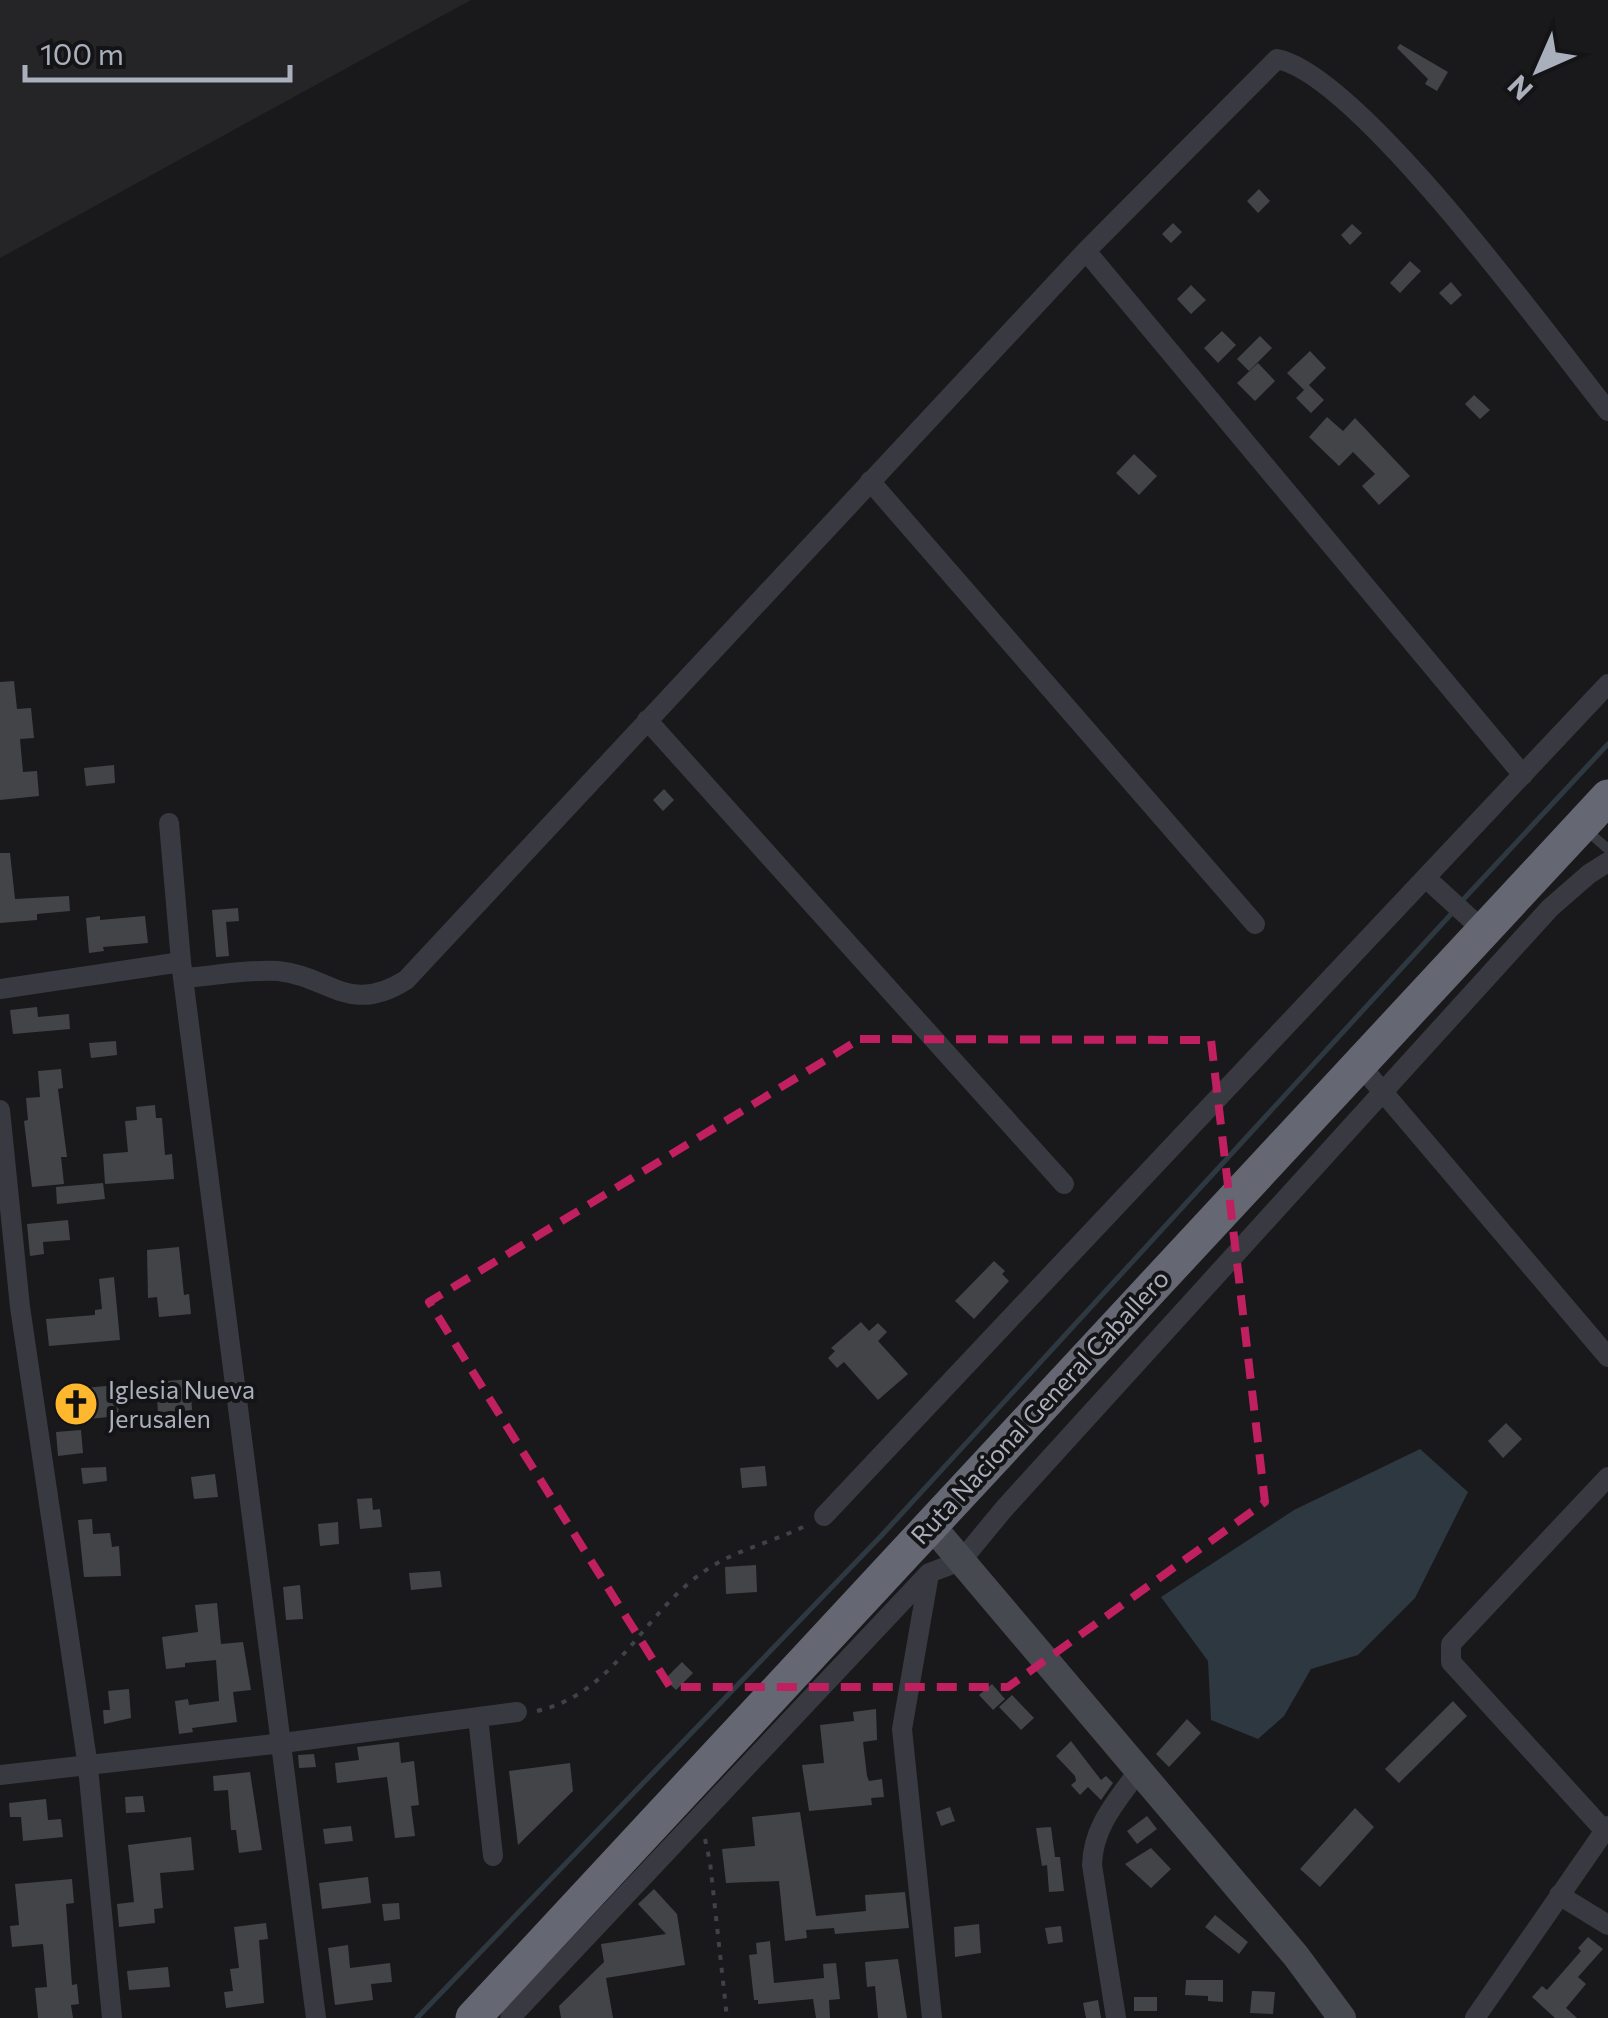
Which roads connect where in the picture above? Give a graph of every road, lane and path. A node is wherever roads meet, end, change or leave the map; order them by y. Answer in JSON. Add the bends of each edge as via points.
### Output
{"nodes":[{"id":1,"x":1086,"y":251,"type":"junction"},
{"id":2,"x":1608,"y":411,"type":"edge"},
{"id":3,"x":870,"y":481,"type":"junction"},
{"id":4,"x":1608,"y":684,"type":"edge"},
{"id":5,"x":647,"y":720,"type":"junction"},
{"id":6,"x":1524,"y":775,"type":"junction"},
{"id":7,"x":1608,"y":797,"type":"edge"},
{"id":8,"x":170,"y":822,"type":"dead end"},
{"id":9,"x":1581,"y":826,"type":"junction"},
{"id":10,"x":1608,"y":849,"type":"edge"},
{"id":11,"x":1608,"y":862,"type":"edge"},
{"id":12,"x":1433,"y":885,"type":"junction"},
{"id":13,"x":1475,"y":923,"type":"junction"},
{"id":14,"x":1255,"y":924,"type":"dead end"},
{"id":15,"x":182,"y":970,"type":"junction"},
{"id":16,"x":0,"y":990,"type":"edge"},
{"id":17,"x":1360,"y":1064,"type":"junction"},
{"id":18,"x":1383,"y":1092,"type":"junction"},
{"id":19,"x":0,"y":1110,"type":"edge"},
{"id":20,"x":1064,"y":1184,"type":"dead end"},
{"id":21,"x":10,"y":1308,"type":"edge"},
{"id":22,"x":1608,"y":1357,"type":"edge"},
{"id":23,"x":1608,"y":1477,"type":"edge"},
{"id":24,"x":824,"y":1516,"type":"joint"},
{"id":25,"x":931,"y":1525,"type":"junction"},
{"id":26,"x":961,"y":1561,"type":"junction"},
{"id":27,"x":928,"y":1573,"type":"junction"},
{"id":28,"x":860,"y":1602,"type":"junction"},
{"id":29,"x":517,"y":1712,"type":"joint"},
{"id":30,"x":478,"y":1717,"type":"junction"},
{"id":31,"x":283,"y":1744,"type":"junction"},
{"id":32,"x":88,"y":1766,"type":"junction"},
{"id":33,"x":1139,"y":1770,"type":"junction"},
{"id":34,"x":0,"y":1775,"type":"edge"},
{"id":35,"x":699,"y":1815,"type":"junction"},
{"id":36,"x":1606,"y":1828,"type":"edge"},
{"id":37,"x":493,"y":1856,"type":"dead end"},
{"id":38,"x":1559,"y":1895,"type":"junction"},
{"id":39,"x":1608,"y":1925,"type":"edge"},
{"id":40,"x":112,"y":2018,"type":"edge"},
{"id":41,"x":316,"y":2018,"type":"edge"},
{"id":42,"x":473,"y":2018,"type":"edge"},
{"id":43,"x":510,"y":2018,"type":"edge"},
{"id":44,"x":728,"y":2018,"type":"edge"},
{"id":45,"x":932,"y":2018,"type":"edge"},
{"id":46,"x":1116,"y":2018,"type":"edge"},
{"id":47,"x":1342,"y":2018,"type":"edge"},
{"id":48,"x":1474,"y":2018,"type":"edge"}],
"edges":[{"from":1,"to":2,"type":"street","via":[[1277,59],[1292,62],[1340,96],[1436,195]]},
{"from":1,"to":3,"type":"street"},
{"from":1,"to":6,"type":"street"},
{"from":3,"to":5,"type":"street"},
{"from":3,"to":14,"type":"street"},
{"from":4,"to":6,"type":"street"},
{"from":5,"to":15,"type":"street","via":[[406,980],[386,993],[348,994],[280,972]]},
{"from":5,"to":20,"type":"street"},
{"from":6,"to":12,"type":"street"},
{"from":7,"to":9,"type":"highway","name":"Ruta Nacional General Caballero"},
{"from":8,"to":15,"type":"street"},
{"from":9,"to":10,"type":"lane"},
{"from":9,"to":13,"type":"highway","name":"Ruta Nacional General Caballero"},
{"from":11,"to":18,"type":"street","via":[[1550,908]]},
{"from":12,"to":13,"type":"street"},
{"from":12,"to":24,"type":"street"},
{"from":13,"to":17,"type":"highway","name":"Ruta Nacional General Caballero"},
{"from":15,"to":16,"type":"street"},
{"from":15,"to":31,"type":"street"},
{"from":17,"to":18,"type":"street"},
{"from":17,"to":25,"type":"highway","name":"Ruta Nacional General Caballero"},
{"from":18,"to":22,"type":"street"},
{"from":18,"to":26,"type":"street"},
{"from":19,"to":21,"type":"street"},
{"from":21,"to":32,"type":"street"},
{"from":23,"to":36,"type":"street","via":[[1451,1644],[1451,1662]]},
{"from":24,"to":29,"type":"path","via":[[725,1556],[687,1584],[594,1686],[551,1708]]},
{"from":25,"to":26,"type":"street"},
{"from":25,"to":28,"type":"highway","name":"Ruta Nacional General Caballero"},
{"from":26,"to":27,"type":"street"},
{"from":26,"to":33,"type":"street"},
{"from":27,"to":28,"type":"street"},
{"from":27,"to":35,"type":"street"},
{"from":27,"to":45,"type":"street","via":[[902,1729]]},
{"from":28,"to":42,"type":"highway","name":"Ruta Nacional General Caballero"},
{"from":29,"to":30,"type":"street"},
{"from":30,"to":31,"type":"street"},
{"from":30,"to":37,"type":"street"},
{"from":31,"to":32,"type":"street"},
{"from":31,"to":41,"type":"street"},
{"from":32,"to":34,"type":"street"},
{"from":32,"to":40,"type":"street"},
{"from":33,"to":46,"type":"street","via":[[1102,1820],[1092,1848]]},
{"from":33,"to":47,"type":"street"},
{"from":35,"to":43,"type":"street"},
{"from":35,"to":44,"type":"path"},
{"from":36,"to":38,"type":"street"},
{"from":38,"to":39,"type":"street"},
{"from":38,"to":48,"type":"street"}]}
